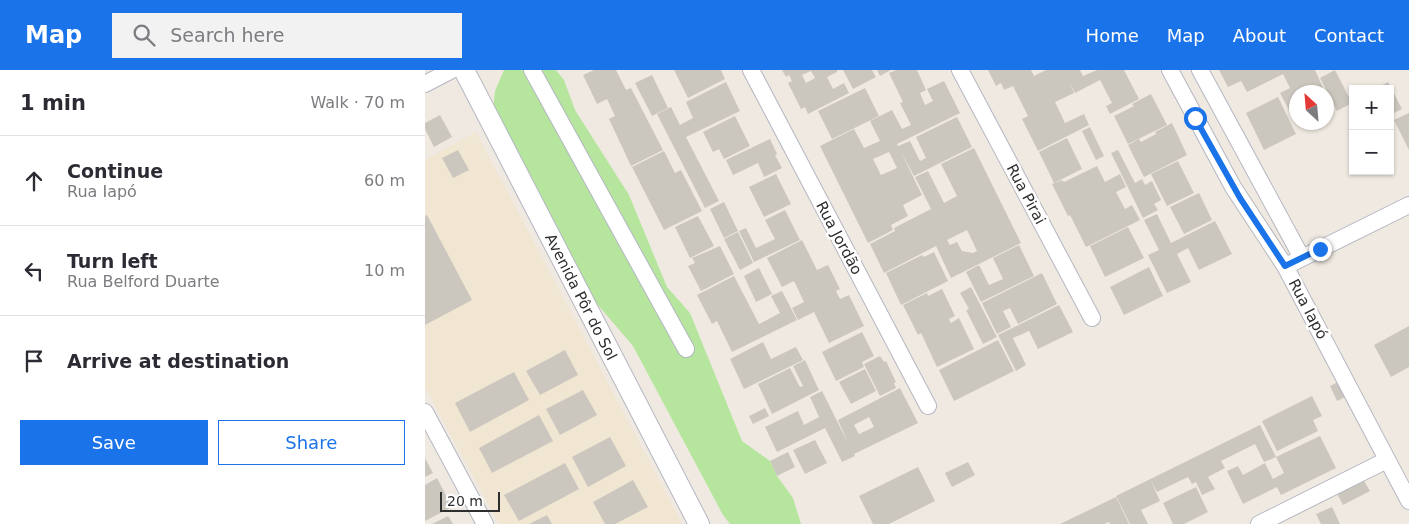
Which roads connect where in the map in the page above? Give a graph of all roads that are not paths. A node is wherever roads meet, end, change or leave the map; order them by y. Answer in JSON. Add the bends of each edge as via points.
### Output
{"nodes":[{"id":1,"x":452,"y":70,"type":"edge"},
{"id":2,"x":464,"y":70,"type":"edge"},
{"id":3,"x":532,"y":70,"type":"edge"},
{"id":4,"x":751,"y":70,"type":"edge"},
{"id":5,"x":960,"y":70,"type":"edge"},
{"id":6,"x":1169,"y":70,"type":"edge"},
{"id":7,"x":1200,"y":70,"type":"edge"},
{"id":8,"x":425,"y":84,"type":"edge"},
{"id":9,"x":1409,"y":205,"type":"edge"},
{"id":10,"x":1302,"y":258,"type":"junction"},
{"id":11,"x":1285,"y":266,"type":"junction"},
{"id":12,"x":1092,"y":318,"type":"dead end"},
{"id":13,"x":686,"y":349,"type":"dead end"},
{"id":14,"x":928,"y":406,"type":"dead end"},
{"id":15,"x":425,"y":412,"type":"edge"},
{"id":16,"x":1387,"y":460,"type":"junction"},
{"id":17,"x":1409,"y":501,"type":"edge"},
{"id":18,"x":485,"y":524,"type":"edge"},
{"id":19,"x":699,"y":524,"type":"edge"},
{"id":20,"x":1259,"y":524,"type":"edge"}],
"edges":[{"from":1,"to":8,"type":"street"},
{"from":2,"to":19,"type":"street","name":"Avenida Pôr do Sol"},
{"from":3,"to":13,"type":"street"},
{"from":4,"to":14,"type":"street","name":"Rua Jordão"},
{"from":5,"to":12,"type":"street","name":"Rua Pirai"},
{"from":6,"to":11,"type":"street","name":"Rua Iapó","via":[[1233,187]]},
{"from":7,"to":10,"type":"street","name":"Rua Iapó"},
{"from":9,"to":10,"type":"street"},
{"from":10,"to":11,"type":"street"},
{"from":11,"to":16,"type":"street","name":"Rua Iapó"},
{"from":15,"to":18,"type":"street"},
{"from":16,"to":17,"type":"street","name":"Rua Iapó"},
{"from":16,"to":20,"type":"street"}]}
